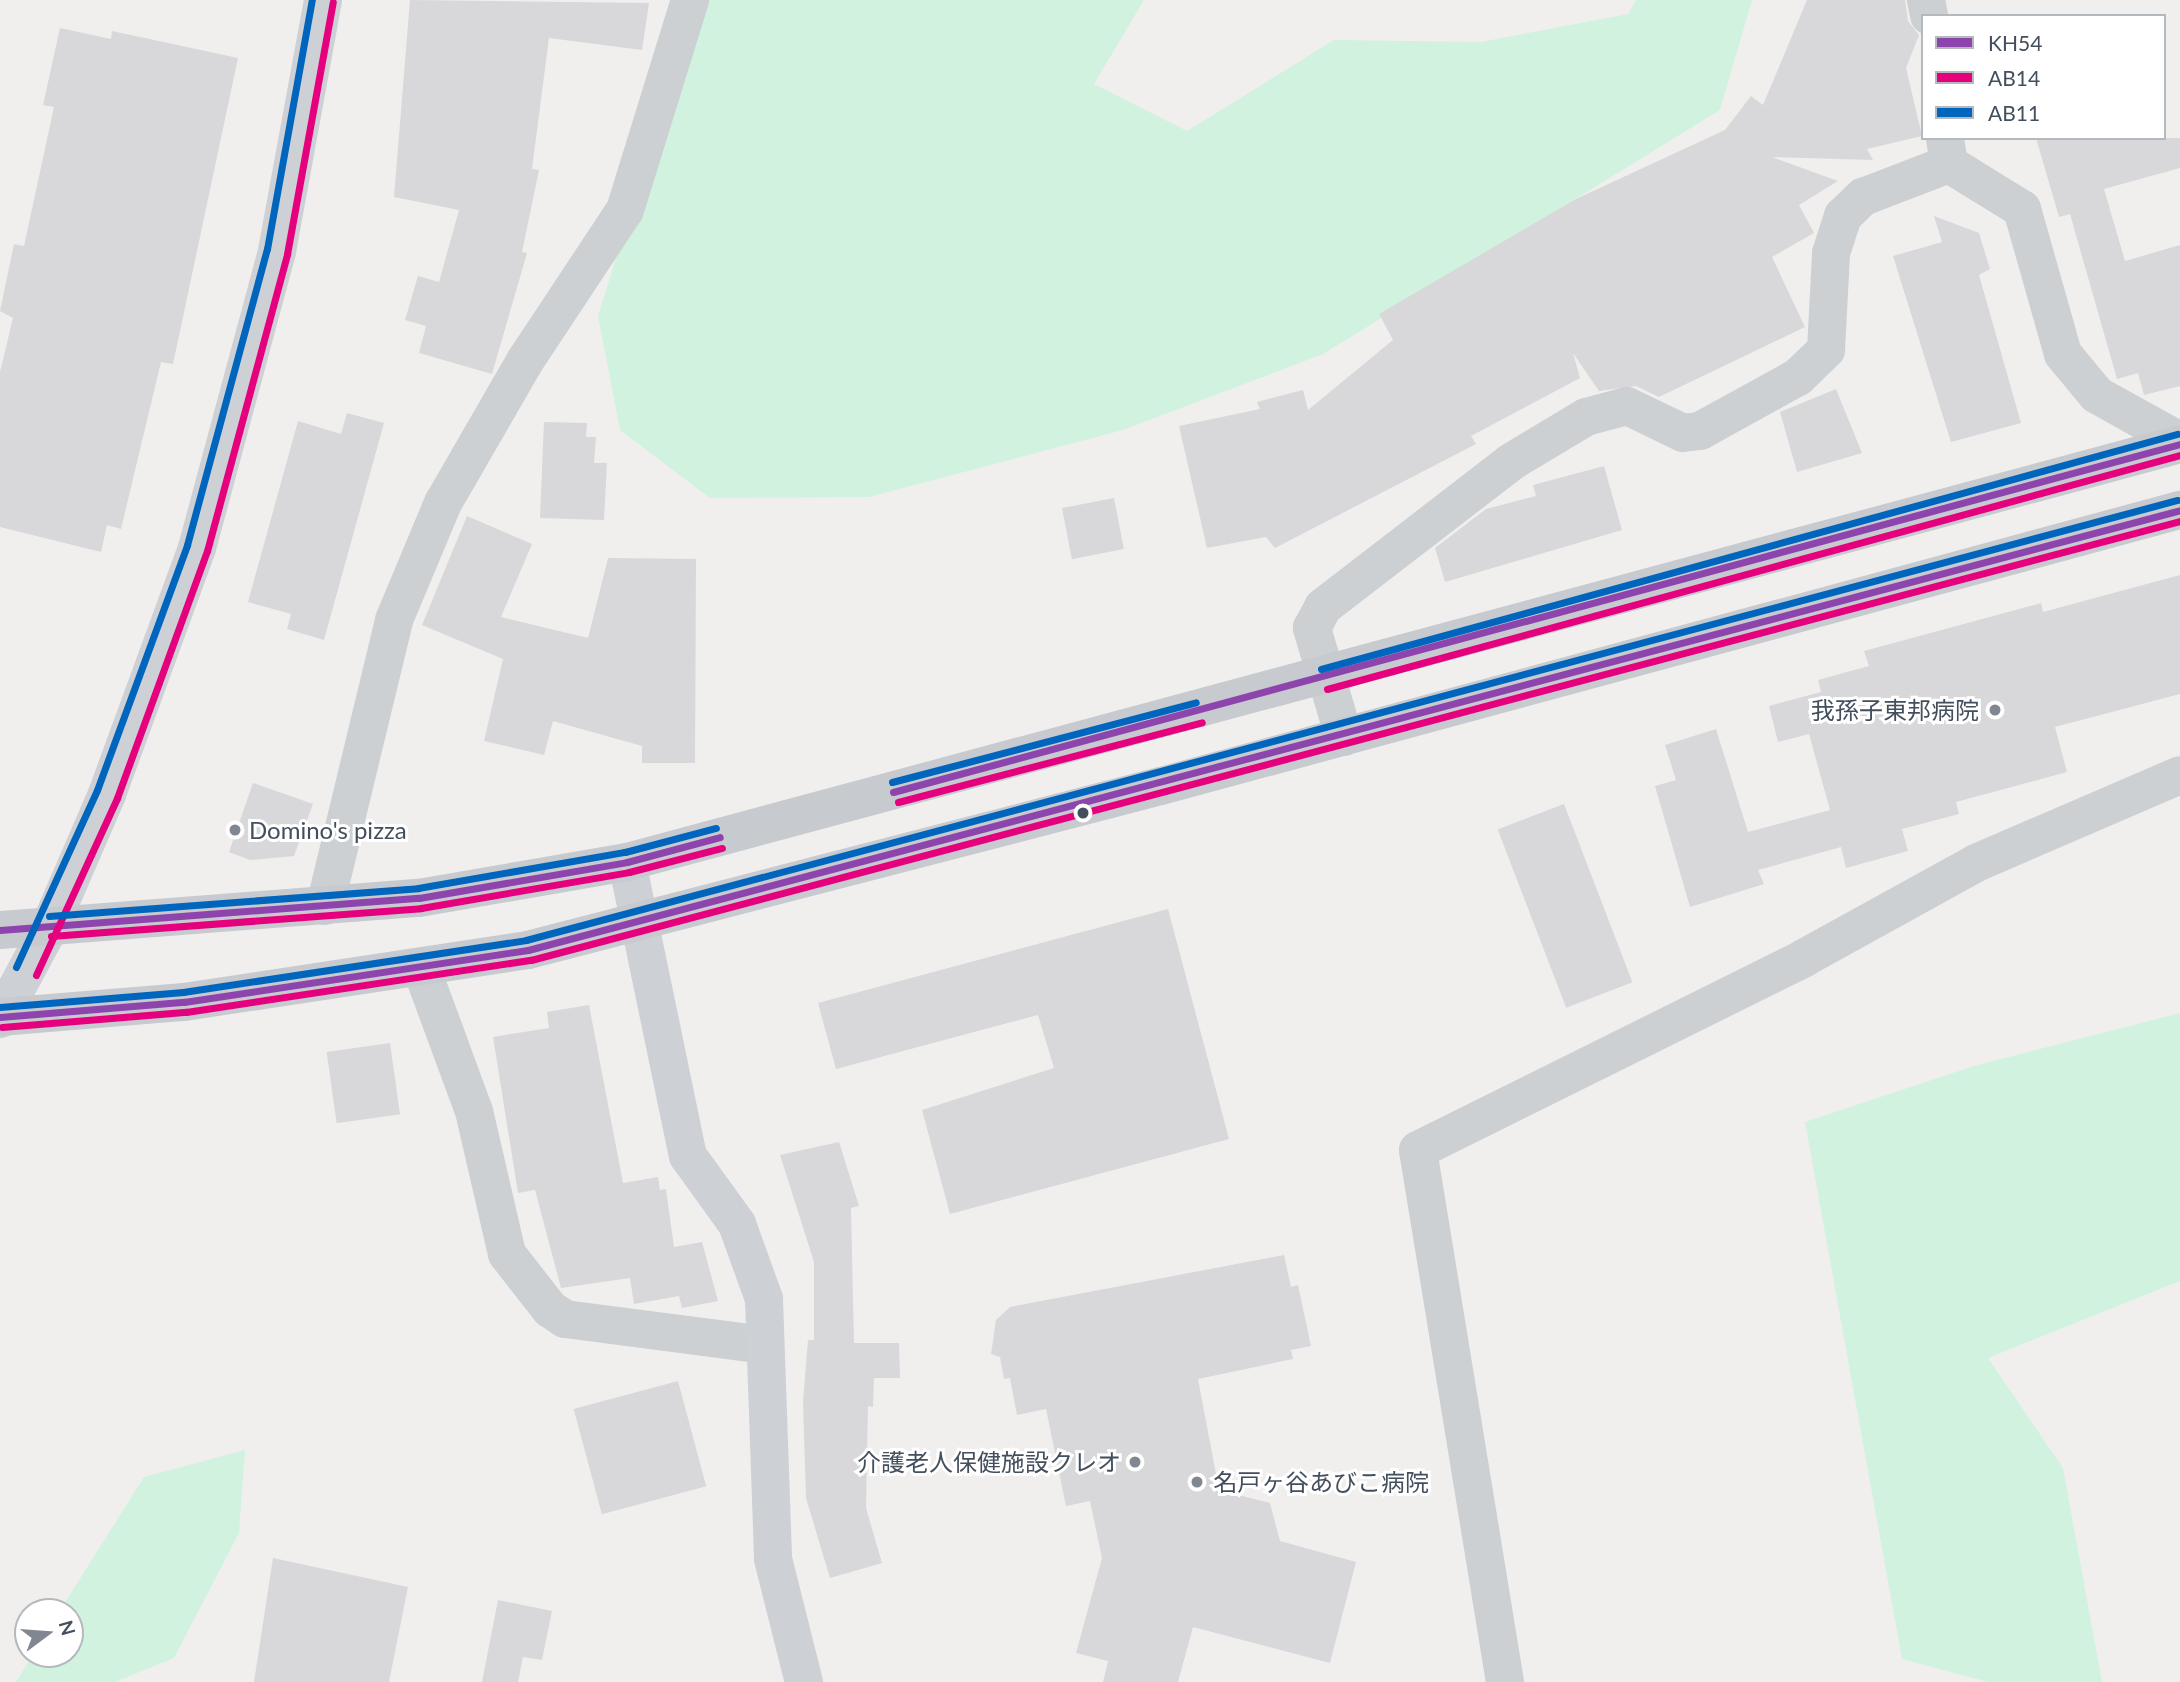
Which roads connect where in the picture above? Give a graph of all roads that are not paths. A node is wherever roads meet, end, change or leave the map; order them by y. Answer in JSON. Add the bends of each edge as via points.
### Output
{"nodes":[{"id":1,"x":323,"y":0,"type":"edge"},
{"id":2,"x":690,"y":0,"type":"edge"},
{"id":3,"x":1947,"y":151,"type":"edge"},
{"id":4,"x":2180,"y":442,"type":"edge"},
{"id":5,"x":2180,"y":510,"type":"edge"},
{"id":6,"x":1327,"y":678,"type":"junction"},
{"id":7,"x":1345,"y":737,"type":"junction"},
{"id":8,"x":2180,"y":775,"type":"edge"},
{"id":9,"x":627,"y":862,"type":"junction"},
{"id":10,"x":325,"y":906,"type":"junction"},
{"id":11,"x":640,"y":922,"type":"junction"},
{"id":12,"x":50,"y":926,"type":"junction"},
{"id":13,"x":0,"y":930,"type":"edge"},
{"id":14,"x":422,"y":970,"type":"junction"},
{"id":15,"x":0,"y":1018,"type":"edge"},
{"id":16,"x":764,"y":1345,"type":"junction"},
{"id":17,"x":804,"y":1682,"type":"edge"},
{"id":18,"x":1506,"y":1682,"type":"edge"}],
"edges":[{"from":1,"to":12,"type":"street","via":[[277,251],[197,548],[107,794]]},
{"from":2,"to":10,"type":"street","via":[[625,210],[525,361],[443,503],[394,620]]},
{"from":3,"to":4,"type":"street","via":[[2022,209],[2063,354],[2097,395]]},
{"from":3,"to":6,"type":"street","via":[[1863,197],[1843,216],[1831,253],[1826,350],[1798,377],[1700,431],[1683,433],[1627,406],[1586,417],[1511,462],[1314,617]]},
{"from":4,"to":6,"type":"main road"},
{"from":5,"to":7,"type":"main road"},
{"from":6,"to":7,"type":"street"},
{"from":6,"to":9,"type":"main road"},
{"from":7,"to":11,"type":"main road"},
{"from":8,"to":18,"type":"street","via":[[1976,863],[1804,958],[1418,1150]]},
{"from":9,"to":10,"type":"main road","via":[[515,884]]},
{"from":9,"to":11,"type":"street"},
{"from":10,"to":12,"type":"main road"},
{"from":11,"to":14,"type":"main road"},
{"from":11,"to":16,"type":"street","via":[[688,1156],[737,1224],[752,1257],[764,1299]]},
{"from":12,"to":13,"type":"main road"},
{"from":12,"to":15,"type":"street"},
{"from":14,"to":15,"type":"main road","via":[[184,1002]]},
{"from":14,"to":16,"type":"street","via":[[474,1111],[507,1254],[550,1309],[565,1319]]},
{"from":16,"to":17,"type":"street","via":[[773,1559]]}]}
